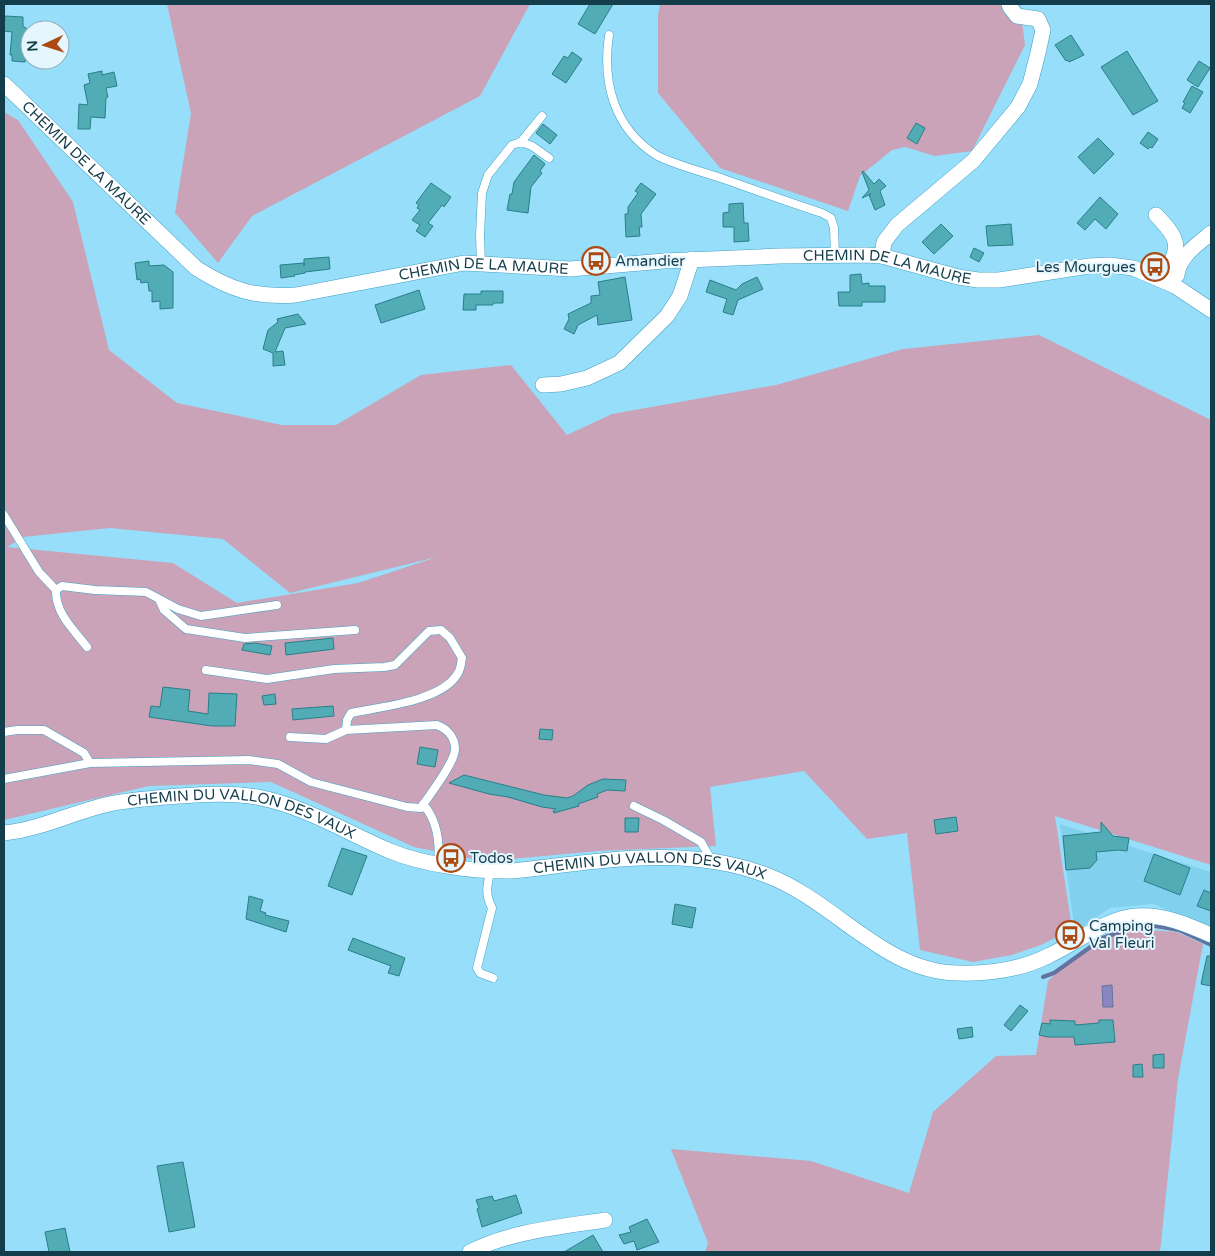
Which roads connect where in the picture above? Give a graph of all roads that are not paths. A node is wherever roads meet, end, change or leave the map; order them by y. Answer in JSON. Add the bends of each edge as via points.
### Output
{"nodes":[{"id":1,"x":1010,"y":4,"type":"edge"},
{"id":2,"x":609,"y":35,"type":"dead end"},
{"id":3,"x":4,"y":84,"type":"edge"},
{"id":4,"x":542,"y":116,"type":"dead end"},
{"id":5,"x":521,"y":142,"type":"junction"},
{"id":6,"x":549,"y":158,"type":"dead end"},
{"id":7,"x":1156,"y":215,"type":"dead end"},
{"id":8,"x":1211,"y":233,"type":"edge"},
{"id":9,"x":835,"y":256,"type":"junction"},
{"id":10,"x":882,"y":256,"type":"junction"},
{"id":11,"x":692,"y":259,"type":"junction"},
{"id":12,"x":481,"y":264,"type":"junction"},
{"id":13,"x":1169,"y":284,"type":"junction"},
{"id":14,"x":1211,"y":310,"type":"edge"},
{"id":15,"x":543,"y":385,"type":"dead end"},
{"id":16,"x":4,"y":516,"type":"edge"},
{"id":17,"x":56,"y":590,"type":"junction"},
{"id":18,"x":160,"y":599,"type":"junction"},
{"id":19,"x":277,"y":605,"type":"dead end"},
{"id":20,"x":355,"y":630,"type":"dead end"},
{"id":21,"x":87,"y":647,"type":"dead end"},
{"id":22,"x":206,"y":670,"type":"dead end"},
{"id":23,"x":346,"y":730,"type":"junction"},
{"id":24,"x":4,"y":732,"type":"edge"},
{"id":25,"x":290,"y":737,"type":"dead end"},
{"id":26,"x":90,"y":762,"type":"junction"},
{"id":27,"x":4,"y":779,"type":"edge"},
{"id":28,"x":423,"y":804,"type":"junction"},
{"id":29,"x":634,"y":806,"type":"dead end"},
{"id":30,"x":4,"y":833,"type":"edge"},
{"id":31,"x":712,"y":861,"type":"junction"},
{"id":32,"x":438,"y":864,"type":"junction"},
{"id":33,"x":490,"y":872,"type":"junction"},
{"id":34,"x":1211,"y":935,"type":"edge"},
{"id":35,"x":493,"y":978,"type":"dead end"},
{"id":36,"x":605,"y":1220,"type":"dead end"},
{"id":37,"x":470,"y":1252,"type":"edge"}],
"edges":[{"from":1,"to":10,"type":"street","via":[[1017,16],[1038,19],[1043,30],[1030,84],[1018,107],[974,161],[897,225],[884,242]]},
{"from":2,"to":9,"type":"lane","via":[[607,63],[612,96],[619,116],[634,138],[658,156],[822,212],[831,218],[834,228]]},
{"from":3,"to":12,"type":"street","name":"CHEMIN DE LA MAURE","via":[[196,268],[235,289],[277,296],[296,295],[441,266]]},
{"from":4,"to":5,"type":"lane"},
{"from":5,"to":6,"type":"lane"},
{"from":5,"to":12,"type":"lane","via":[[512,145],[488,175],[482,193]]},
{"from":7,"to":13,"type":"street","via":[[1176,241]]},
{"from":8,"to":13,"type":"street","via":[[1185,256]]},
{"from":9,"to":10,"type":"street","name":"CHEMIN DE LA MAURE"},
{"from":9,"to":11,"type":"street","name":"CHEMIN DE LA MAURE"},
{"from":10,"to":13,"type":"street","name":"CHEMIN DE LA MAURE","via":[[978,280],[1110,265],[1133,268]]},
{"from":11,"to":12,"type":"street","name":"CHEMIN DE LA MAURE","via":[[570,269]]},
{"from":11,"to":15,"type":"street","via":[[680,296],[667,316],[619,363],[587,378]]},
{"from":13,"to":14,"type":"street","name":"CHEMIN DE LA MAURE"},
{"from":16,"to":17,"type":"lane","via":[[39,572]]},
{"from":17,"to":18,"type":"lane","via":[[65,585],[146,592]]},
{"from":17,"to":21,"type":"lane","via":[[56,600],[64,618]]},
{"from":18,"to":19,"type":"lane","via":[[201,616]]},
{"from":18,"to":20,"type":"lane","via":[[164,610],[186,629],[245,638]]},
{"from":22,"to":23,"type":"lane","via":[[267,679],[334,669],[384,668],[395,664],[429,630],[441,630],[450,638],[462,658],[458,673],[446,685],[433,694],[414,700],[351,713]]},
{"from":23,"to":25,"type":"lane","via":[[326,739]]},
{"from":23,"to":28,"type":"lane","via":[[437,725],[447,730],[455,750]]},
{"from":24,"to":26,"type":"lane","via":[[44,730],[84,753]]},
{"from":26,"to":27,"type":"lane"},
{"from":26,"to":28,"type":"lane","via":[[249,760],[278,764],[311,782],[407,807],[421,808]]},
{"from":28,"to":32,"type":"lane","via":[[432,813],[439,845]]},
{"from":29,"to":31,"type":"lane","via":[[701,842]]},
{"from":30,"to":32,"type":"street","name":"CHEMIN DU VALLON DES VAUX","via":[[45,825],[117,803],[193,795],[256,797],[313,814],[390,852]]},
{"from":31,"to":33,"type":"street","name":"CHEMIN DU VALLON DES VAUX","via":[[656,856]]},
{"from":31,"to":34,"type":"street","name":"CHEMIN DU VALLON DES VAUX","via":[[761,873],[797,890],[892,954],[922,968],[942,972],[1001,970],[1038,961],[1114,921],[1133,916],[1168,918]]},
{"from":32,"to":33,"type":"street","name":"CHEMIN DU VALLON DES VAUX"},
{"from":33,"to":35,"type":"lane","via":[[487,899],[492,908],[478,968],[480,973]]},
{"from":36,"to":37,"type":"street","via":[[503,1238]]}]}
